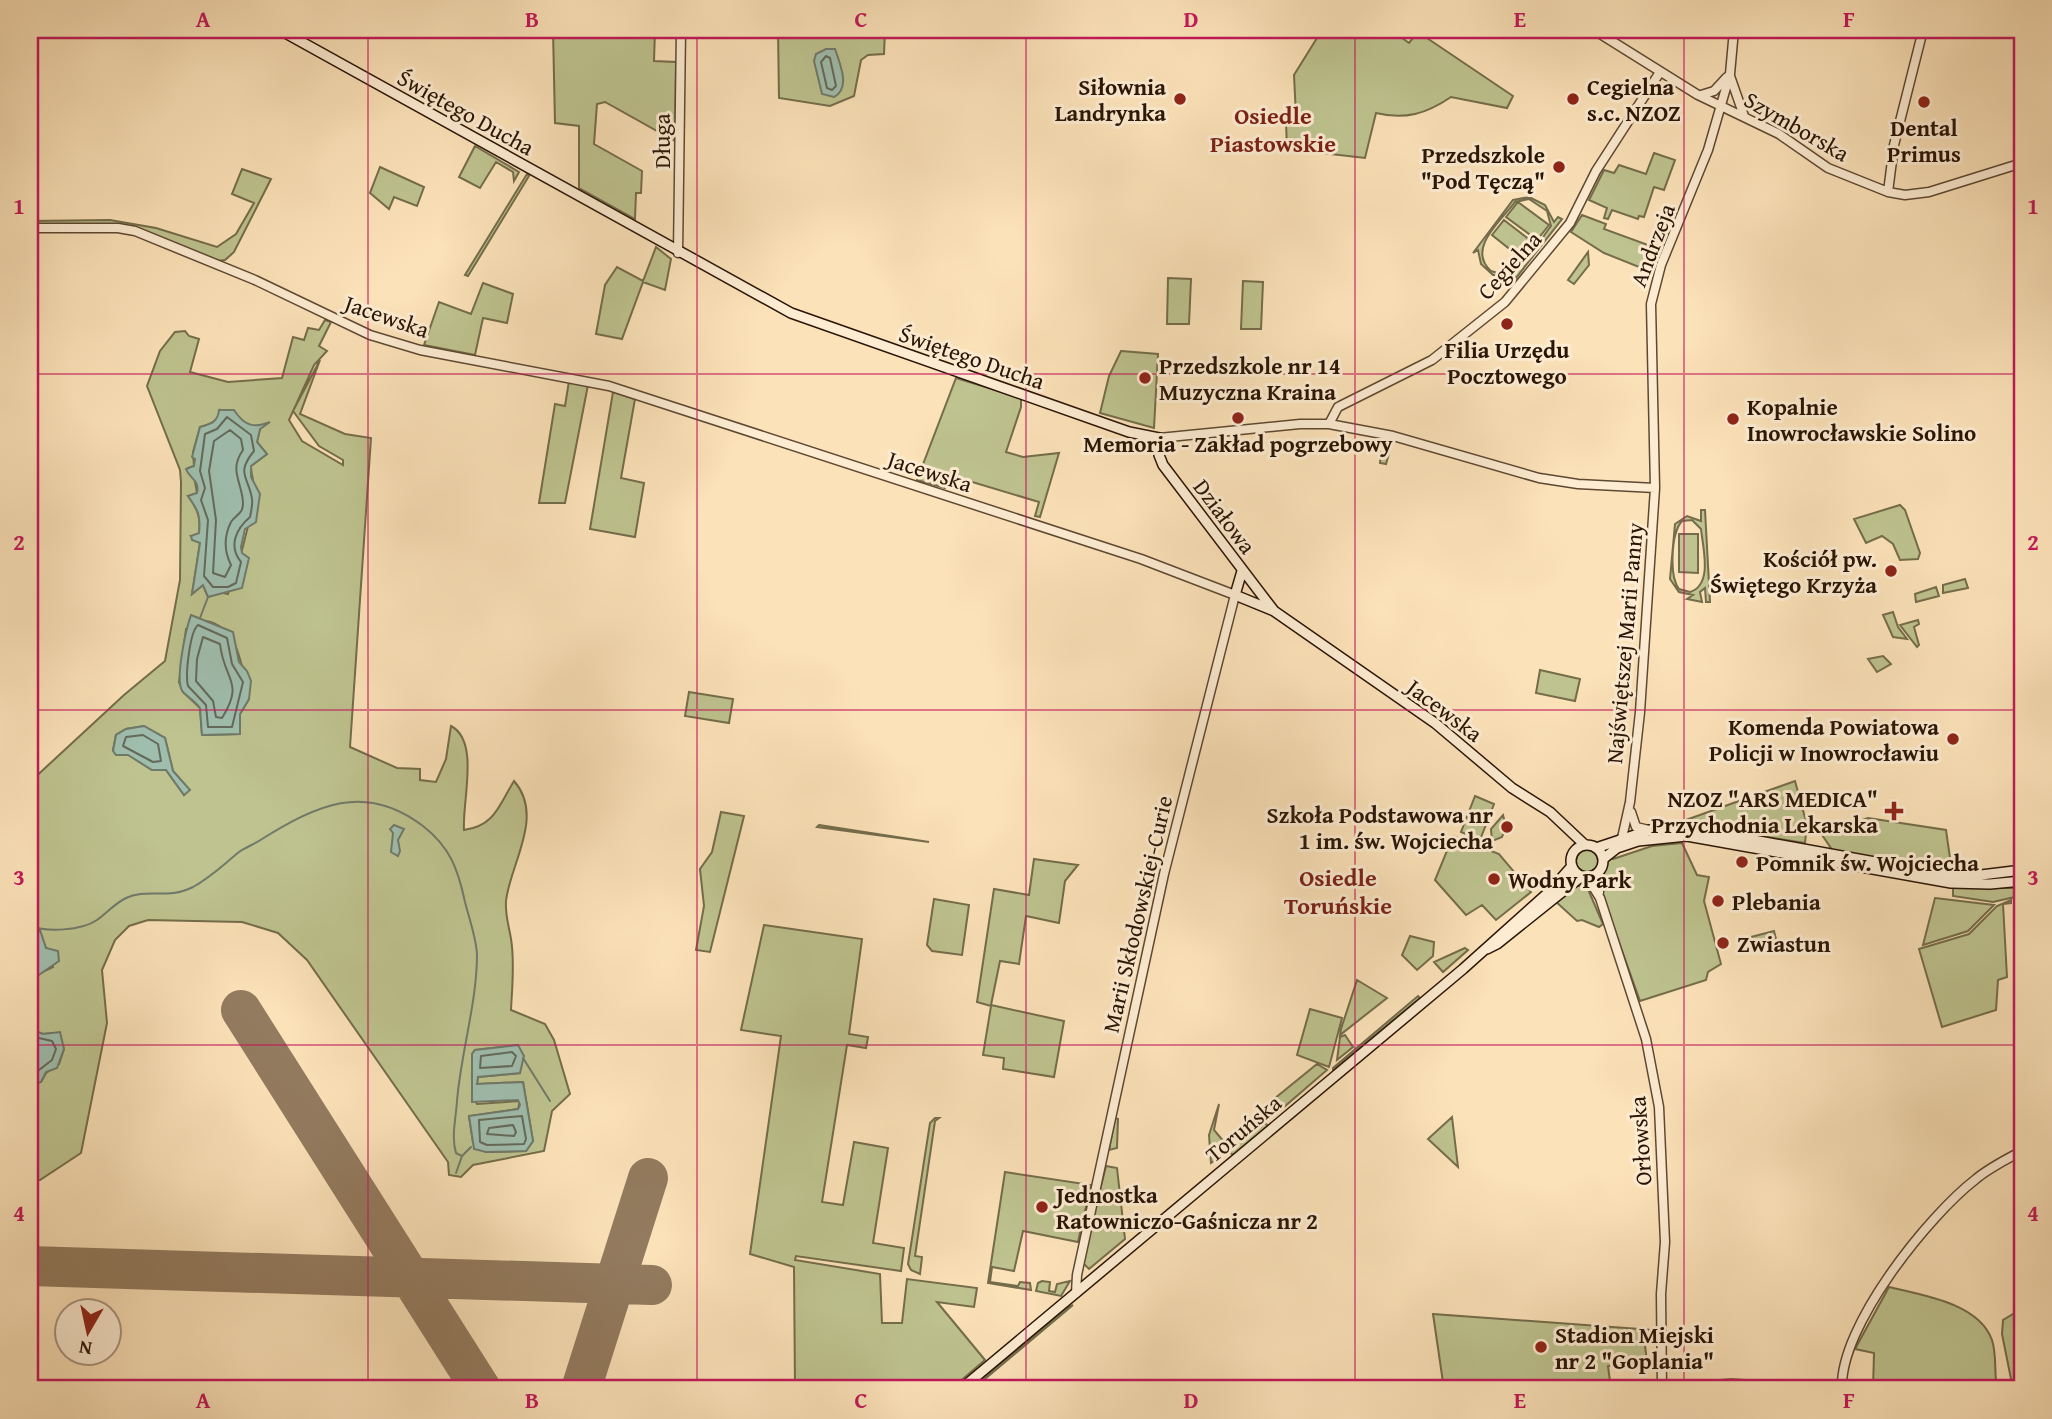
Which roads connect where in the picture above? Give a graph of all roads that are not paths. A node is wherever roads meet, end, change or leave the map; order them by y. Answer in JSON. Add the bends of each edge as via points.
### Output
{"nodes":[{"id":1,"x":280,"y":30,"type":"edge"},
{"id":2,"x":681,"y":30,"type":"edge"},
{"id":3,"x":1594,"y":30,"type":"edge"},
{"id":4,"x":1734,"y":30,"type":"edge"},
{"id":5,"x":1923,"y":30,"type":"edge"},
{"id":6,"x":1660,"y":72,"type":"junction"},
{"id":7,"x":1730,"y":74,"type":"junction"},
{"id":8,"x":1698,"y":95,"type":"junction"},
{"id":9,"x":1720,"y":105,"type":"junction"},
{"id":10,"x":1744,"y":116,"type":"junction"},
{"id":11,"x":2022,"y":163,"type":"edge"},
{"id":12,"x":1888,"y":192,"type":"junction"},
{"id":13,"x":30,"y":228,"type":"edge"},
{"id":14,"x":678,"y":253,"type":"junction"},
{"id":15,"x":1329,"y":424,"type":"junction"},
{"id":16,"x":1159,"y":438,"type":"junction"},
{"id":17,"x":1655,"y":488,"type":"junction"},
{"id":18,"x":1242,"y":571,"type":"junction"},
{"id":19,"x":1235,"y":595,"type":"junction"},
{"id":20,"x":1274,"y":611,"type":"junction"},
{"id":21,"x":1630,"y":802,"type":"junction"},
{"id":22,"x":1567,"y":830,"type":"junction"},
{"id":23,"x":1650,"y":830,"type":"junction"},
{"id":24,"x":1622,"y":838,"type":"junction"},
{"id":25,"x":1585,"y":845,"type":"junction"},
{"id":26,"x":1596,"y":848,"type":"junction"},
{"id":27,"x":1575,"y":850,"type":"junction"},
{"id":28,"x":1603,"y":859,"type":"junction"},
{"id":29,"x":1572,"y":866,"type":"junction"},
{"id":30,"x":2022,"y":870,"type":"edge"},
{"id":31,"x":1597,"y":874,"type":"junction"},
{"id":32,"x":1584,"y":877,"type":"junction"},
{"id":33,"x":2022,"y":881,"type":"edge"},
{"id":34,"x":1600,"y":898,"type":"junction"},
{"id":35,"x":1485,"y":950,"type":"junction"},
{"id":36,"x":2022,"y":1151,"type":"edge"},
{"id":37,"x":1078,"y":1268,"type":"junction"},
{"id":38,"x":1095,"y":1278,"type":"junction"},
{"id":39,"x":1076,"y":1293,"type":"junction"},
{"id":40,"x":961,"y":1389,"type":"edge"},
{"id":41,"x":1662,"y":1389,"type":"edge"},
{"id":42,"x":1842,"y":1389,"type":"edge"}],
"edges":[{"from":1,"to":14,"type":"main road","name":"Świętego Ducha"},
{"from":2,"to":14,"type":"street","name":"Długa"},
{"from":3,"to":6,"type":"street"},
{"from":4,"to":7,"type":"street","name":"Szymborska"},
{"from":5,"to":12,"type":"street","via":[[1894,145]]},
{"from":6,"to":8,"type":"street"},
{"from":6,"to":15,"type":"street","name":"Cegielna","via":[[1596,171],[1564,231],[1506,302],[1432,360],[1338,407]]},
{"from":7,"to":8,"type":"street","via":[[1714,90]]},
{"from":7,"to":9,"type":"street","name":"Szymborska"},
{"from":7,"to":10,"type":"street"},
{"from":8,"to":9,"type":"street"},
{"from":9,"to":10,"type":"street","name":"Szymborska"},
{"from":9,"to":17,"type":"street","name":"Andrzeja","via":[[1651,304]]},
{"from":10,"to":12,"type":"street","name":"Szymborska","via":[[1828,168]]},
{"from":11,"to":12,"type":"street","via":[[1929,192]]},
{"from":13,"to":19,"type":"street","name":"Jacewska","via":[[135,231],[389,342],[620,390],[1141,558]]},
{"from":14,"to":16,"type":"main road","name":"Świętego Ducha","via":[[804,319],[1129,432]]},
{"from":15,"to":16,"type":"street","name":"Świętego Ducha"},
{"from":15,"to":17,"type":"street","name":"Świętego Ducha","via":[[1393,436],[1539,478]]},
{"from":16,"to":18,"type":"main road","name":"Działowa","via":[[1163,465]]},
{"from":17,"to":21,"type":"street","name":"Najświętszej Marii Panny"},
{"from":18,"to":19,"type":"main road","name":"Marii Skłodowskiej-Curie"},
{"from":18,"to":20,"type":"main road","name":"Działowa"},
{"from":19,"to":20,"type":"main road","name":"Jacewska"},
{"from":19,"to":37,"type":"street","name":"Marii Skłodowskiej-Curie","via":[[1167,862]]},
{"from":20,"to":22,"type":"main road","name":"Jacewska","via":[[1435,723]]},
{"from":21,"to":23,"type":"street","via":[[1634,824]]},
{"from":21,"to":24,"type":"street","name":"Najświętszej Marii Panny"},
{"from":22,"to":25,"type":"main road","name":"Jacewska"},
{"from":22,"to":27,"type":"main road","name":"Jacewska"},
{"from":23,"to":24,"type":"main road"},
{"from":23,"to":30,"type":"main road","via":[[1698,830],[1953,875]]},
{"from":24,"to":26,"type":"main road"},
{"from":25,"to":26,"type":"main road"},
{"from":25,"to":27,"type":"main road"},
{"from":26,"to":28,"type":"main road"},
{"from":27,"to":29,"type":"main road"},
{"from":28,"to":31,"type":"main road"},
{"from":28,"to":33,"type":"main road","via":[[1638,841],[1687,836],[1951,883]]},
{"from":29,"to":32,"type":"main road"},
{"from":29,"to":35,"type":"main road","name":"Toruńska"},
{"from":31,"to":32,"type":"main road"},
{"from":31,"to":34,"type":"street","name":"Orłowska"},
{"from":32,"to":34,"type":"street","name":"Orłowska"},
{"from":32,"to":35,"type":"main road","name":"Toruńska"},
{"from":34,"to":41,"type":"street","name":"Orłowska","via":[[1646,1039],[1659,1107],[1665,1242]]},
{"from":35,"to":38,"type":"main road","name":"Toruńska"},
{"from":36,"to":42,"type":"street","via":[[1956,1195],[1908,1251],[1861,1323],[1844,1366]]},
{"from":37,"to":38,"type":"street"},
{"from":37,"to":39,"type":"street","name":"Marii Skłodowskiej-Curie"},
{"from":38,"to":39,"type":"main road","name":"Toruńska"},
{"from":39,"to":40,"type":"main road","name":"Toruńska"}]}
